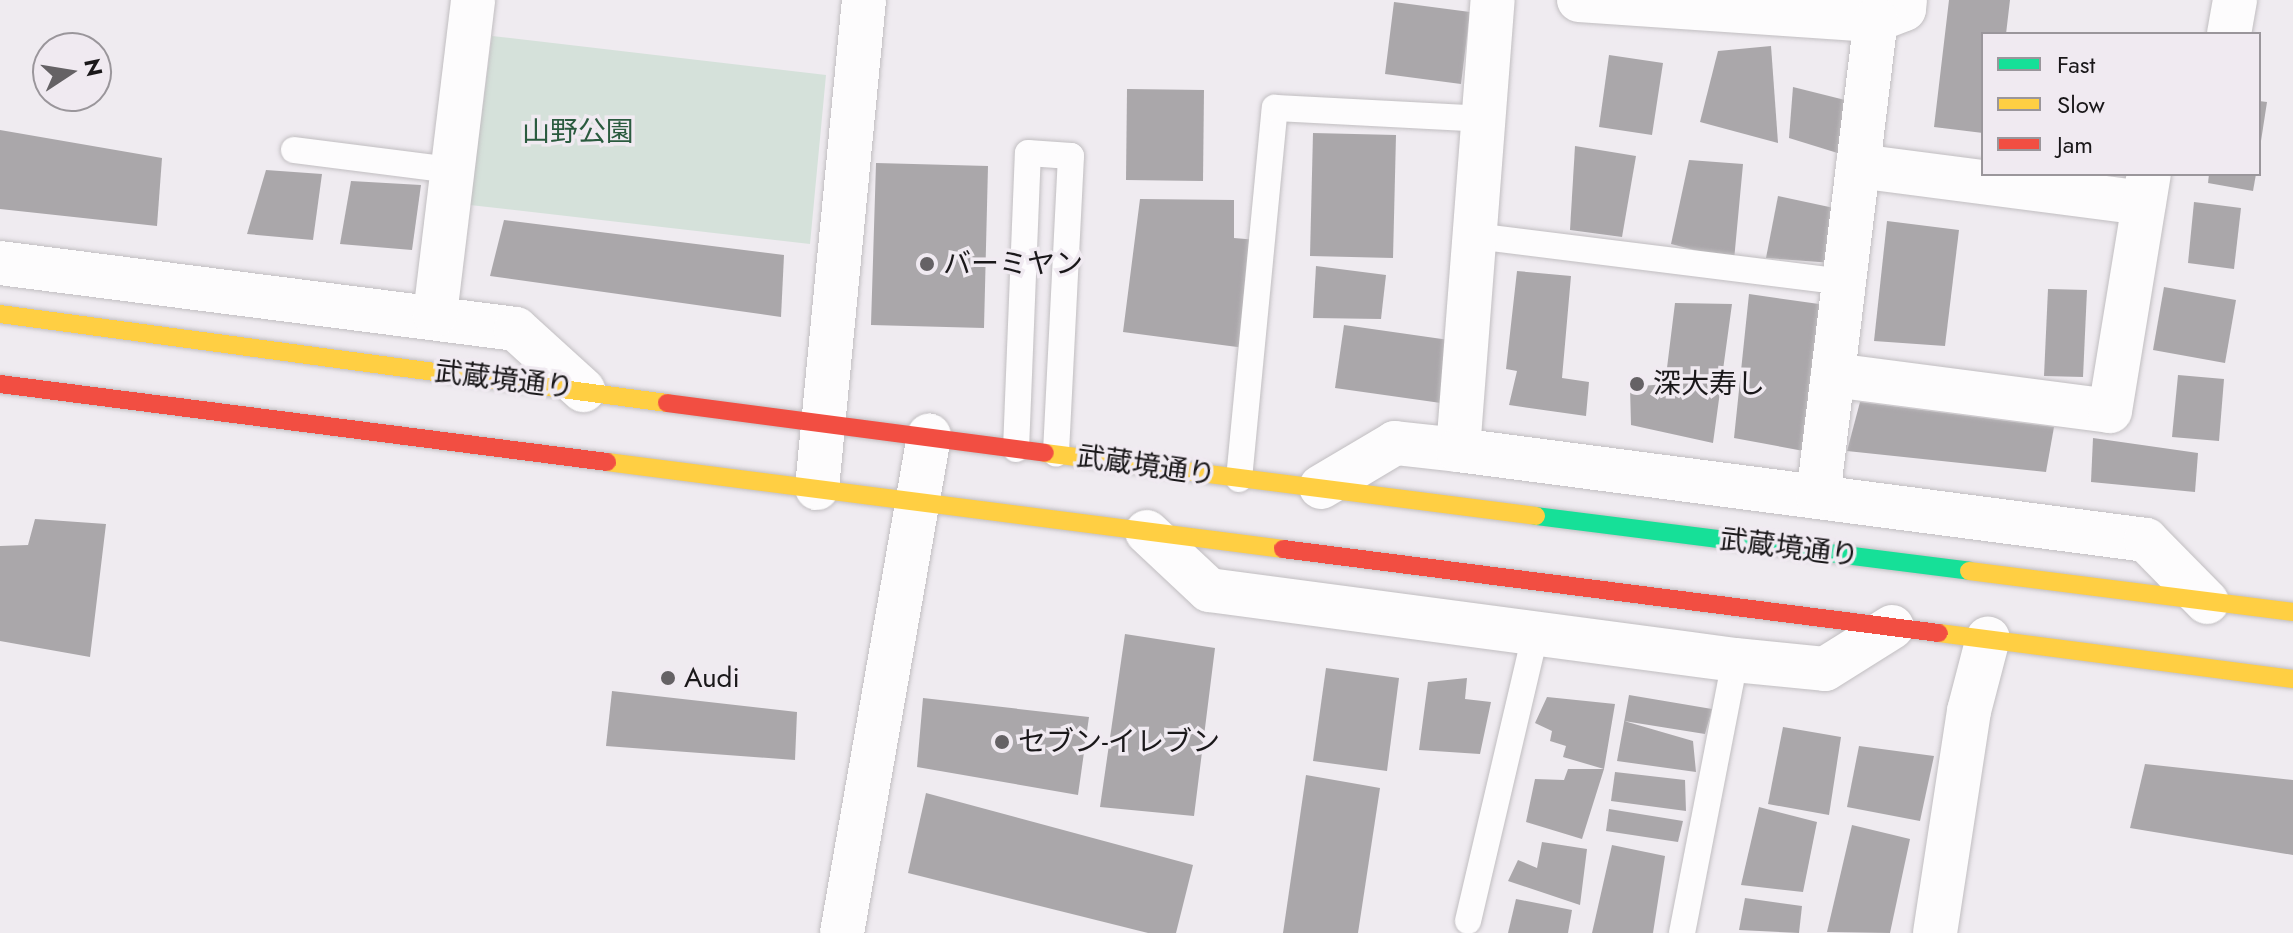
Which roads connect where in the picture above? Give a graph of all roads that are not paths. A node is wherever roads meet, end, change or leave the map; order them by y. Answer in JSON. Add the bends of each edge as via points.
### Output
{"nodes":[{"id":1,"x":473,"y":0,"type":"edge"},
{"id":2,"x":864,"y":0,"type":"edge"},
{"id":3,"x":1493,"y":0,"type":"edge"},
{"id":4,"x":1579,"y":0,"type":"edge"},
{"id":5,"x":2235,"y":0,"type":"edge"},
{"id":6,"x":1890,"y":10,"type":"edge"},
{"id":7,"x":2229,"y":32,"type":"edge"},
{"id":8,"x":1483,"y":119,"type":"junction"},
{"id":9,"x":294,"y":150,"type":"dead end"},
{"id":10,"x":1858,"y":166,"type":"junction"},
{"id":11,"x":451,"y":170,"type":"junction"},
{"id":12,"x":1981,"y":175,"type":"edge"},
{"id":13,"x":1989,"y":176,"type":"edge"},
{"id":14,"x":2147,"y":188,"type":"edge"},
{"id":15,"x":1475,"y":236,"type":"junction"},
{"id":16,"x":0,"y":263,"type":"edge"},
{"id":17,"x":1844,"y":282,"type":"junction"},
{"id":18,"x":0,"y":314,"type":"edge"},
{"id":19,"x":435,"y":315,"type":"junction"},
{"id":20,"x":1833,"y":375,"type":"junction"},
{"id":21,"x":0,"y":384,"type":"edge"},
{"id":22,"x":583,"y":390,"type":"junction"},
{"id":23,"x":826,"y":422,"type":"junction"},
{"id":24,"x":929,"y":436,"type":"junction"},
{"id":25,"x":1016,"y":449,"type":"junction"},
{"id":26,"x":1458,"y":450,"type":"junction"},
{"id":27,"x":1056,"y":454,"type":"junction"},
{"id":28,"x":1239,"y":479,"type":"junction"},
{"id":29,"x":1321,"y":487,"type":"junction"},
{"id":30,"x":817,"y":488,"type":"junction"},
{"id":31,"x":1818,"y":497,"type":"junction"},
{"id":32,"x":919,"y":503,"type":"junction"},
{"id":33,"x":1147,"y":532,"type":"junction"},
{"id":34,"x":2207,"y":602,"type":"junction"},
{"id":35,"x":2293,"y":612,"type":"edge"},
{"id":36,"x":1892,"y":627,"type":"junction"},
{"id":37,"x":1536,"y":632,"type":"junction"},
{"id":38,"x":1988,"y":638,"type":"junction"},
{"id":39,"x":1735,"y":660,"type":"junction"},
{"id":40,"x":2293,"y":679,"type":"edge"},
{"id":41,"x":1468,"y":921,"type":"dead end"},
{"id":42,"x":842,"y":933,"type":"edge"},
{"id":43,"x":1682,"y":933,"type":"edge"},
{"id":44,"x":1935,"y":933,"type":"edge"}],
"edges":[{"from":1,"to":11,"type":"street"},
{"from":2,"to":23,"type":"street"},
{"from":3,"to":8,"type":"street"},
{"from":4,"to":6,"type":"street"},
{"from":5,"to":7,"type":"street"},
{"from":6,"to":10,"type":"street"},
{"from":8,"to":15,"type":"street"},
{"from":8,"to":28,"type":"lane","via":[[1275,108]]},
{"from":9,"to":11,"type":"lane"},
{"from":10,"to":12,"type":"street"},
{"from":10,"to":17,"type":"street"},
{"from":11,"to":19,"type":"street"},
{"from":13,"to":14,"type":"street"},
{"from":14,"to":20,"type":"street","via":[[2110,411]]},
{"from":15,"to":17,"type":"lane"},
{"from":15,"to":26,"type":"street"},
{"from":16,"to":19,"type":"street"},
{"from":17,"to":20,"type":"street"},
{"from":18,"to":22,"type":"main road","name":"武蔵境通り"},
{"from":19,"to":22,"type":"street","via":[[516,329]]},
{"from":20,"to":31,"type":"street"},
{"from":21,"to":30,"type":"main road"},
{"from":22,"to":23,"type":"main road","name":"武蔵境通り"},
{"from":23,"to":24,"type":"main road","name":"武蔵境通り"},
{"from":23,"to":30,"type":"street"},
{"from":24,"to":25,"type":"main road","name":"武蔵境通り"},
{"from":24,"to":32,"type":"street"},
{"from":25,"to":27,"type":"main road","name":"武蔵境通り"},
{"from":25,"to":27,"type":"lane","via":[[1028,153],[1071,156]]},
{"from":26,"to":29,"type":"street","via":[[1395,443]]},
{"from":26,"to":31,"type":"street"},
{"from":27,"to":28,"type":"main road","name":"武蔵境通り"},
{"from":28,"to":29,"type":"main road","name":"武蔵境通り"},
{"from":29,"to":34,"type":"main road","name":"武蔵境通り"},
{"from":30,"to":32,"type":"main road"},
{"from":31,"to":34,"type":"street","via":[[2146,540]]},
{"from":32,"to":33,"type":"main road"},
{"from":32,"to":42,"type":"street"},
{"from":33,"to":36,"type":"main road"},
{"from":33,"to":37,"type":"street","via":[[1209,590]]},
{"from":34,"to":35,"type":"main road","name":"武蔵境通り"},
{"from":36,"to":38,"type":"main road"},
{"from":36,"to":39,"type":"street","via":[[1825,669]]},
{"from":37,"to":39,"type":"street"},
{"from":37,"to":41,"type":"lane"},
{"from":38,"to":40,"type":"main road"},
{"from":38,"to":44,"type":"street","via":[[1969,711]]},
{"from":39,"to":43,"type":"lane"}]}
